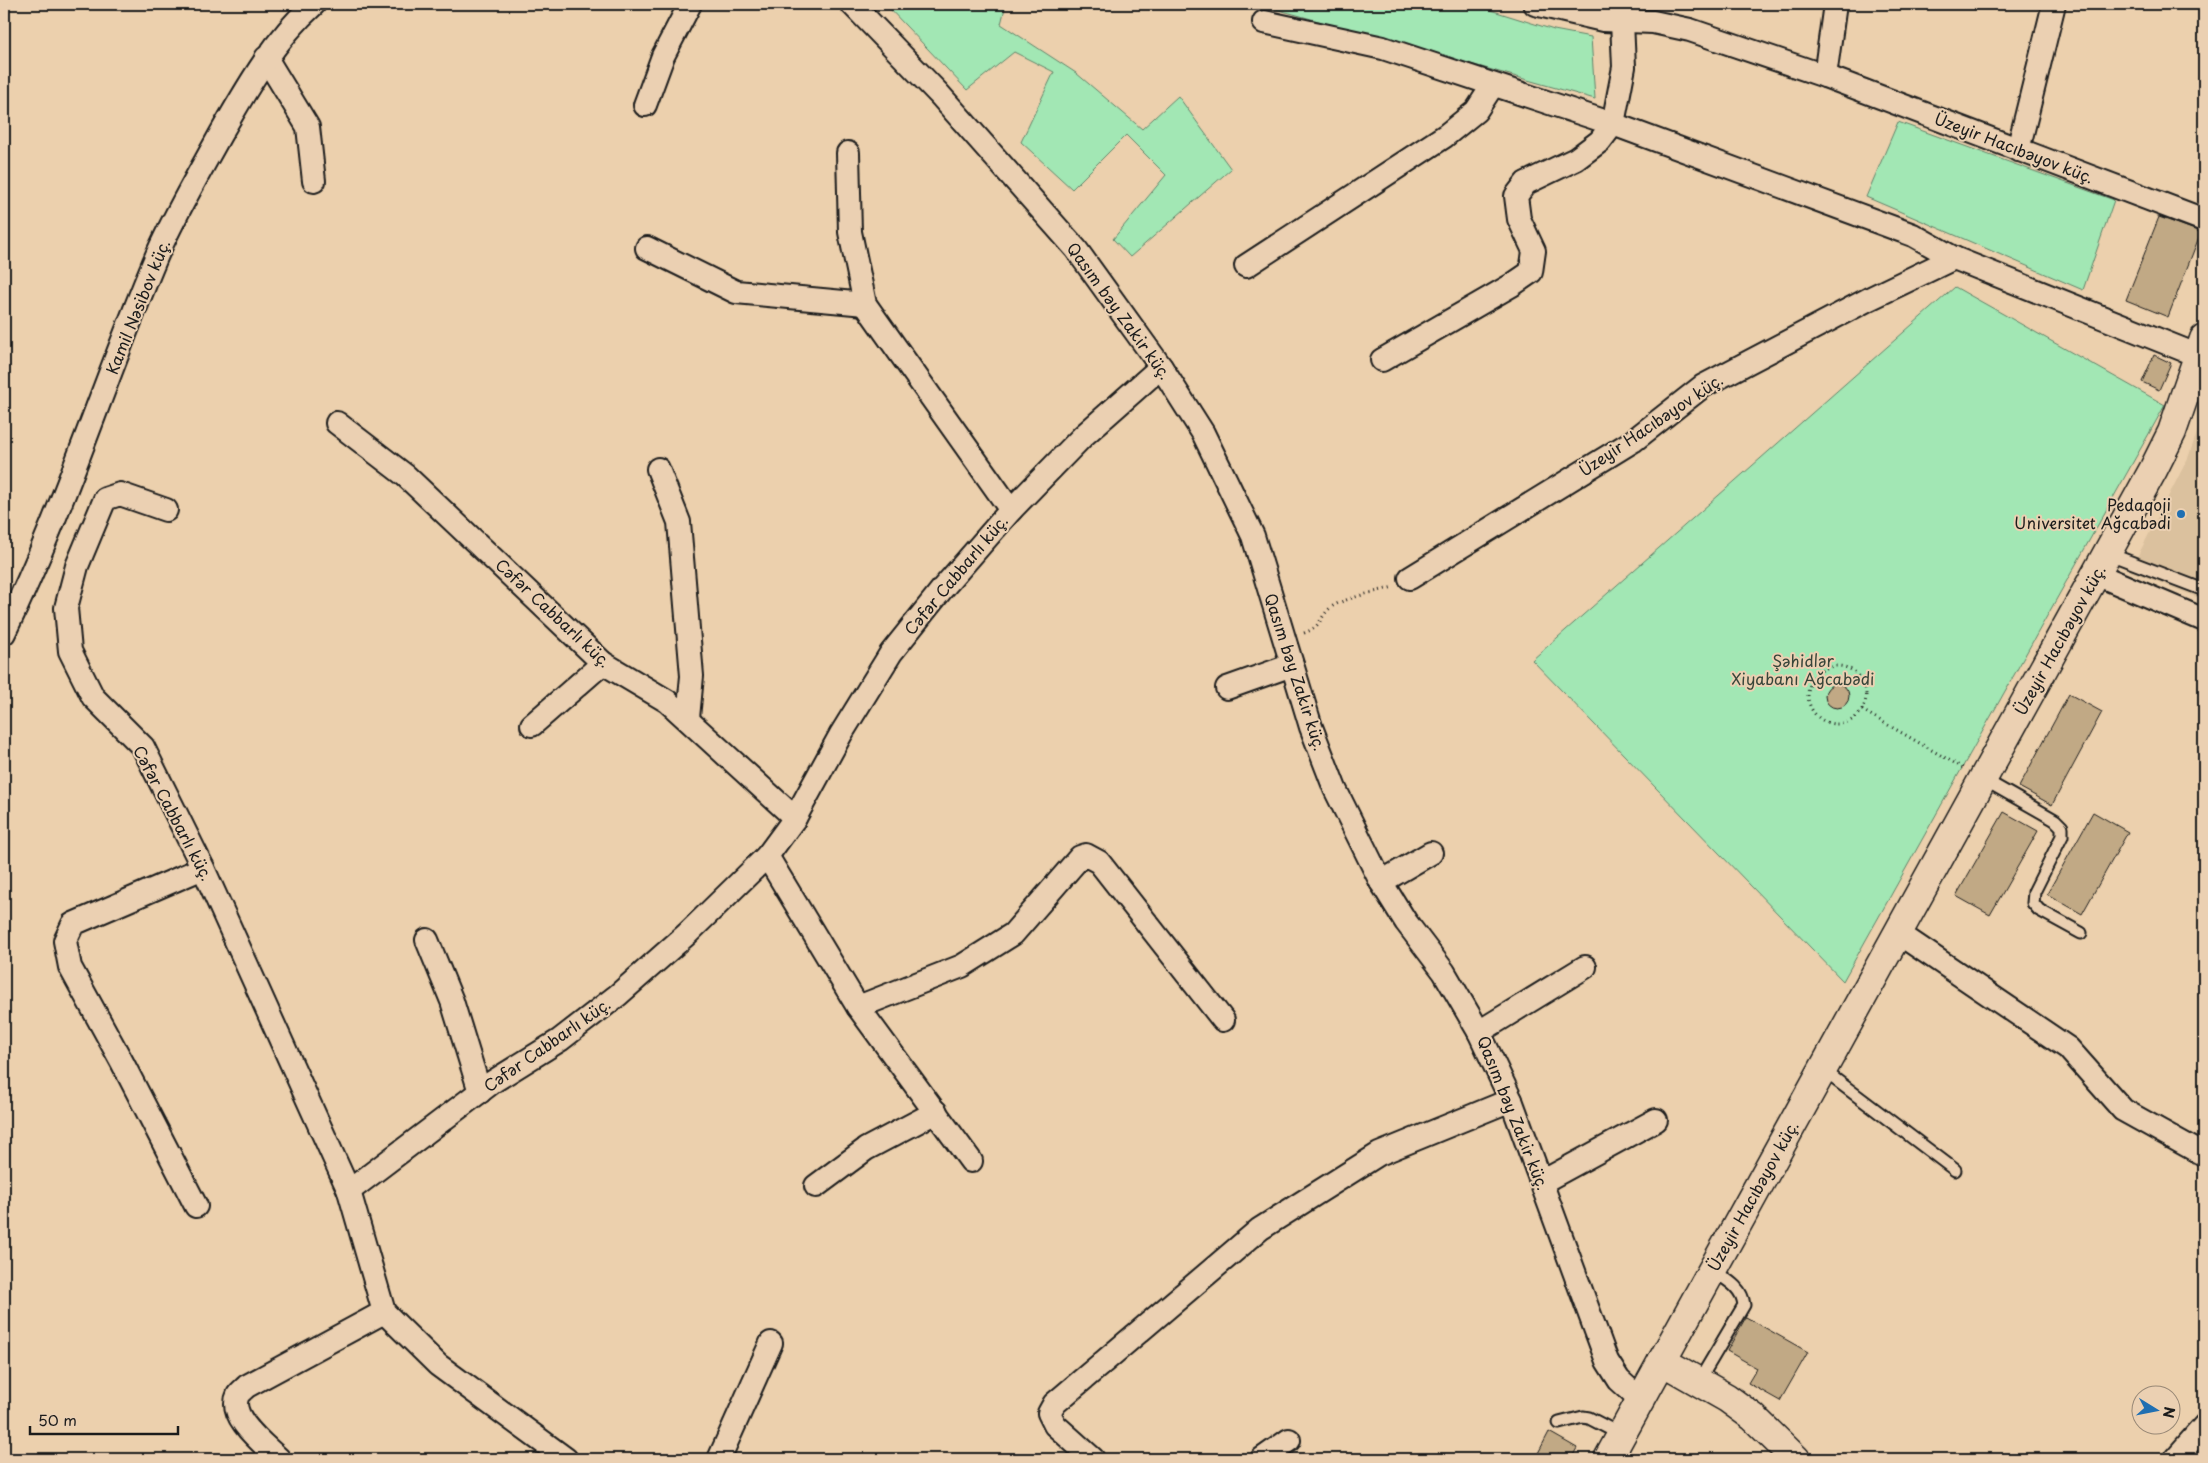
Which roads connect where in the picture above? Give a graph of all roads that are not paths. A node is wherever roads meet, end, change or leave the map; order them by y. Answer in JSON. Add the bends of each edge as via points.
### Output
{"nodes":[{"id":1,"x":314,"y":4,"type":"edge"},
{"id":2,"x":690,"y":4,"type":"edge"},
{"id":3,"x":852,"y":4,"type":"edge"},
{"id":4,"x":1536,"y":4,"type":"edge"},
{"id":5,"x":1834,"y":4,"type":"edge"},
{"id":6,"x":2054,"y":4,"type":"edge"},
{"id":7,"x":1622,"y":21,"type":"junction"},
{"id":8,"x":1264,"y":22,"type":"dead end"},
{"id":9,"x":266,"y":58,"type":"junction"},
{"id":10,"x":1825,"y":76,"type":"junction"},
{"id":11,"x":1493,"y":85,"type":"junction"},
{"id":12,"x":646,"y":104,"type":"dead end"},
{"id":13,"x":1613,"y":124,"type":"junction"},
{"id":14,"x":2018,"y":150,"type":"junction"},
{"id":15,"x":848,"y":154,"type":"dead end"},
{"id":16,"x":314,"y":181,"type":"dead end"},
{"id":17,"x":2204,"y":220,"type":"edge"},
{"id":18,"x":647,"y":248,"type":"dead end"},
{"id":19,"x":1954,"y":258,"type":"junction"},
{"id":20,"x":1246,"y":266,"type":"dead end"},
{"id":21,"x":865,"y":304,"type":"junction"},
{"id":22,"x":2202,"y":348,"type":"edge"},
{"id":23,"x":1382,"y":360,"type":"dead end"},
{"id":24,"x":1161,"y":368,"type":"junction"},
{"id":25,"x":337,"y":423,"type":"dead end"},
{"id":26,"x":658,"y":469,"type":"dead end"},
{"id":27,"x":166,"y":510,"type":"dead end"},
{"id":28,"x":1011,"y":510,"type":"junction"},
{"id":29,"x":2102,"y":564,"type":"junction"},
{"id":30,"x":1410,"y":578,"type":"road end"},
{"id":31,"x":2204,"y":590,"type":"edge"},
{"id":32,"x":2204,"y":620,"type":"edge"},
{"id":33,"x":4,"y":633,"type":"edge"},
{"id":34,"x":604,"y":664,"type":"junction"},
{"id":35,"x":1292,"y":665,"type":"junction"},
{"id":36,"x":1227,"y":688,"type":"dead end"},
{"id":37,"x":688,"y":718,"type":"junction"},
{"id":38,"x":532,"y":725,"type":"dead end"},
{"id":39,"x":1983,"y":779,"type":"junction"},
{"id":40,"x":795,"y":818,"type":"junction"},
{"id":41,"x":1431,"y":853,"type":"dead end"},
{"id":42,"x":767,"y":856,"type":"junction"},
{"id":43,"x":203,"y":868,"type":"junction"},
{"id":44,"x":1381,"y":882,"type":"junction"},
{"id":45,"x":1898,"y":933,"type":"junction"},
{"id":46,"x":2081,"y":933,"type":"dead end"},
{"id":47,"x":427,"y":940,"type":"dead end"},
{"id":48,"x":1585,"y":967,"type":"dead end"},
{"id":49,"x":858,"y":1007,"type":"junction"},
{"id":50,"x":1223,"y":1020,"type":"dead end"},
{"id":51,"x":1479,"y":1032,"type":"junction"},
{"id":52,"x":1823,"y":1070,"type":"junction"},
{"id":53,"x":480,"y":1092,"type":"junction"},
{"id":54,"x":1511,"y":1100,"type":"junction"},
{"id":55,"x":936,"y":1112,"type":"junction"},
{"id":56,"x":1656,"y":1120,"type":"dead end"},
{"id":57,"x":2204,"y":1155,"type":"edge"},
{"id":58,"x":971,"y":1161,"type":"dead end"},
{"id":59,"x":1955,"y":1170,"type":"dead end"},
{"id":60,"x":1542,"y":1182,"type":"junction"},
{"id":61,"x":816,"y":1186,"type":"dead end"},
{"id":62,"x":349,"y":1191,"type":"junction"},
{"id":63,"x":196,"y":1206,"type":"dead end"},
{"id":64,"x":1712,"y":1270,"type":"junction"},
{"id":65,"x":384,"y":1312,"type":"junction"},
{"id":66,"x":771,"y":1344,"type":"dead end"},
{"id":67,"x":1662,"y":1361,"type":"junction"},
{"id":68,"x":1699,"y":1381,"type":"junction"},
{"id":69,"x":1641,"y":1400,"type":"junction"},
{"id":70,"x":1559,"y":1423,"type":"dead end"},
{"id":71,"x":2201,"y":1434,"type":"edge"},
{"id":72,"x":1622,"y":1435,"type":"junction"},
{"id":73,"x":1289,"y":1440,"type":"dead end"},
{"id":74,"x":279,"y":1459,"type":"edge"},
{"id":75,"x":566,"y":1459,"type":"edge"},
{"id":76,"x":720,"y":1459,"type":"edge"},
{"id":77,"x":1093,"y":1459,"type":"edge"},
{"id":78,"x":1262,"y":1459,"type":"edge"},
{"id":79,"x":1608,"y":1459,"type":"edge"},
{"id":80,"x":1796,"y":1459,"type":"edge"},
{"id":81,"x":2174,"y":1459,"type":"edge"}],
"edges":[{"from":1,"to":9,"type":"street","name":"Kamil Nəsibov küç."},
{"from":2,"to":12,"type":"street","via":[[663,56]]},
{"from":3,"to":24,"type":"street","name":"Qasım bəy Zakir küç.","via":[[939,94],[1076,249]]},
{"from":4,"to":7,"type":"street","name":"Üzeyir Hacıbəyov küç.","via":[[1603,20]]},
{"from":5,"to":10,"type":"street"},
{"from":6,"to":14,"type":"street"},
{"from":7,"to":10,"type":"street","name":"Üzeyir Hacıbəyov küç.","via":[[1653,22],[1690,30]]},
{"from":7,"to":13,"type":"street","via":[[1624,66]]},
{"from":8,"to":11,"type":"street","via":[[1383,48]]},
{"from":9,"to":16,"type":"street","via":[[308,126]]},
{"from":9,"to":33,"type":"street","name":"Kamil Nəsibov küç.","via":[[188,192],[157,255],[74,472]]},
{"from":10,"to":14,"type":"street","name":"Üzeyir Hacıbəyov küç."},
{"from":11,"to":13,"type":"street"},
{"from":11,"to":20,"type":"street","via":[[1476,110],[1445,136]]},
{"from":13,"to":19,"type":"street","via":[[1914,235]]},
{"from":13,"to":23,"type":"street","via":[[1600,141],[1576,159],[1526,183],[1516,196],[1519,219],[1534,251],[1531,272]]},
{"from":14,"to":17,"type":"street","name":"Üzeyir Hacıbəyov küç."},
{"from":15,"to":21,"type":"street","via":[[850,232]]},
{"from":18,"to":21,"type":"street","via":[[736,292]]},
{"from":19,"to":22,"type":"street"},
{"from":19,"to":30,"type":"street","name":"Üzeyir Hacıbəyov küç.","via":[[1702,386],[1633,441]]},
{"from":21,"to":28,"type":"street"},
{"from":22,"to":29,"type":"main road","name":"Üzeyir Hacıbəyov küç.","via":[[2172,432]]},
{"from":24,"to":28,"type":"street","name":"Cəfər Cabbarlı küç.","via":[[1083,436]]},
{"from":24,"to":35,"type":"street","name":"Qasım bəy Zakir küç.","via":[[1203,433],[1254,536]]},
{"from":25,"to":34,"type":"street","name":"Cəfər Cabbarlı küç.","via":[[406,476]]},
{"from":26,"to":37,"type":"street","via":[[679,522],[692,676]]},
{"from":27,"to":43,"type":"street","name":"Cəfər Cabbarlı küç.","via":[[120,494],[105,499],[77,566],[66,608],[70,651],[93,698],[143,747]]},
{"from":28,"to":40,"type":"street","name":"Cəfər Cabbarlı küç.","via":[[891,653]]},
{"from":29,"to":31,"type":"lane"},
{"from":29,"to":32,"type":"street"},
{"from":29,"to":39,"type":"main road","name":"Üzeyir Hacıbəyov küç."},
{"from":34,"to":37,"type":"street","name":"Cəfər Cabbarlı küç.","via":[[667,700]]},
{"from":34,"to":38,"type":"street"},
{"from":35,"to":36,"type":"street"},
{"from":35,"to":44,"type":"street","name":"Qasım bəy Zakir küç.","via":[[1335,789]]},
{"from":37,"to":40,"type":"street","name":"Cəfər Cabbarlı küç."},
{"from":39,"to":45,"type":"main road","name":"Üzeyir Hacıbəyov küç."},
{"from":39,"to":46,"type":"lane","via":[[2062,827],[2062,836],[2034,892],[2034,903],[2039,910]]},
{"from":40,"to":42,"type":"street","name":"Cəfər Cabbarlı küç."},
{"from":41,"to":44,"type":"street"},
{"from":42,"to":49,"type":"street"},
{"from":42,"to":53,"type":"street","name":"Cəfər Cabbarlı küç.","via":[[618,995],[560,1040]]},
{"from":43,"to":62,"type":"street","name":"Cəfər Cabbarlı küç."},
{"from":43,"to":63,"type":"street","via":[[73,924],[65,941],[70,967]]},
{"from":44,"to":51,"type":"street","name":"Qasım bəy Zakir küç.","via":[[1444,972]]},
{"from":45,"to":52,"type":"main road","name":"Üzeyir Hacıbəyov küç."},
{"from":45,"to":57,"type":"street","via":[[2068,1048],[2123,1110]]},
{"from":47,"to":53,"type":"street","via":[[452,1001]]},
{"from":48,"to":51,"type":"street"},
{"from":49,"to":50,"type":"street","via":[[962,966],[1013,934],[1080,857],[1086,855],[1100,862]]},
{"from":49,"to":55,"type":"street"},
{"from":51,"to":54,"type":"street","name":"Qasım bəy Zakir küç."},
{"from":52,"to":59,"type":"lane"},
{"from":52,"to":64,"type":"main road","name":"Üzeyir Hacıbəyov küç."},
{"from":53,"to":62,"type":"street","name":"Cəfər Cabbarlı küç."},
{"from":54,"to":60,"type":"street","name":"Qasım bəy Zakir küç."},
{"from":54,"to":77,"type":"street","via":[[1379,1154],[1260,1229],[1054,1404],[1049,1413],[1055,1425]]},
{"from":55,"to":58,"type":"street"},
{"from":55,"to":61,"type":"street","via":[[866,1148]]},
{"from":56,"to":60,"type":"street"},
{"from":60,"to":69,"type":"street","name":"Qasım bəy Zakir küç.","via":[[1607,1361],[1620,1380]]},
{"from":62,"to":65,"type":"street","name":"Cəfər Cabbarlı küç."},
{"from":64,"to":67,"type":"main road","name":"Üzeyir Hacıbəyov küç."},
{"from":64,"to":68,"type":"lane","via":[[1739,1289],[1744,1305]]},
{"from":65,"to":74,"type":"street","via":[[247,1386],[238,1395],[236,1408],[240,1421]]},
{"from":65,"to":75,"type":"street","name":"Cəfər Cabbarlı küç.","via":[[438,1365]]},
{"from":66,"to":76,"type":"street"},
{"from":67,"to":68,"type":"main road"},
{"from":67,"to":69,"type":"main road","name":"Üzeyir Hacıbəyov küç."},
{"from":68,"to":80,"type":"main road","via":[[1753,1417]]},
{"from":69,"to":72,"type":"main road","name":"Üzeyir Hacıbəyov küç."},
{"from":70,"to":72,"type":"lane","via":[[1589,1418]]},
{"from":71,"to":81,"type":"street"},
{"from":72,"to":79,"type":"main road","name":"Üzeyir Hacıbəyov küç."},
{"from":73,"to":78,"type":"street"}]}
